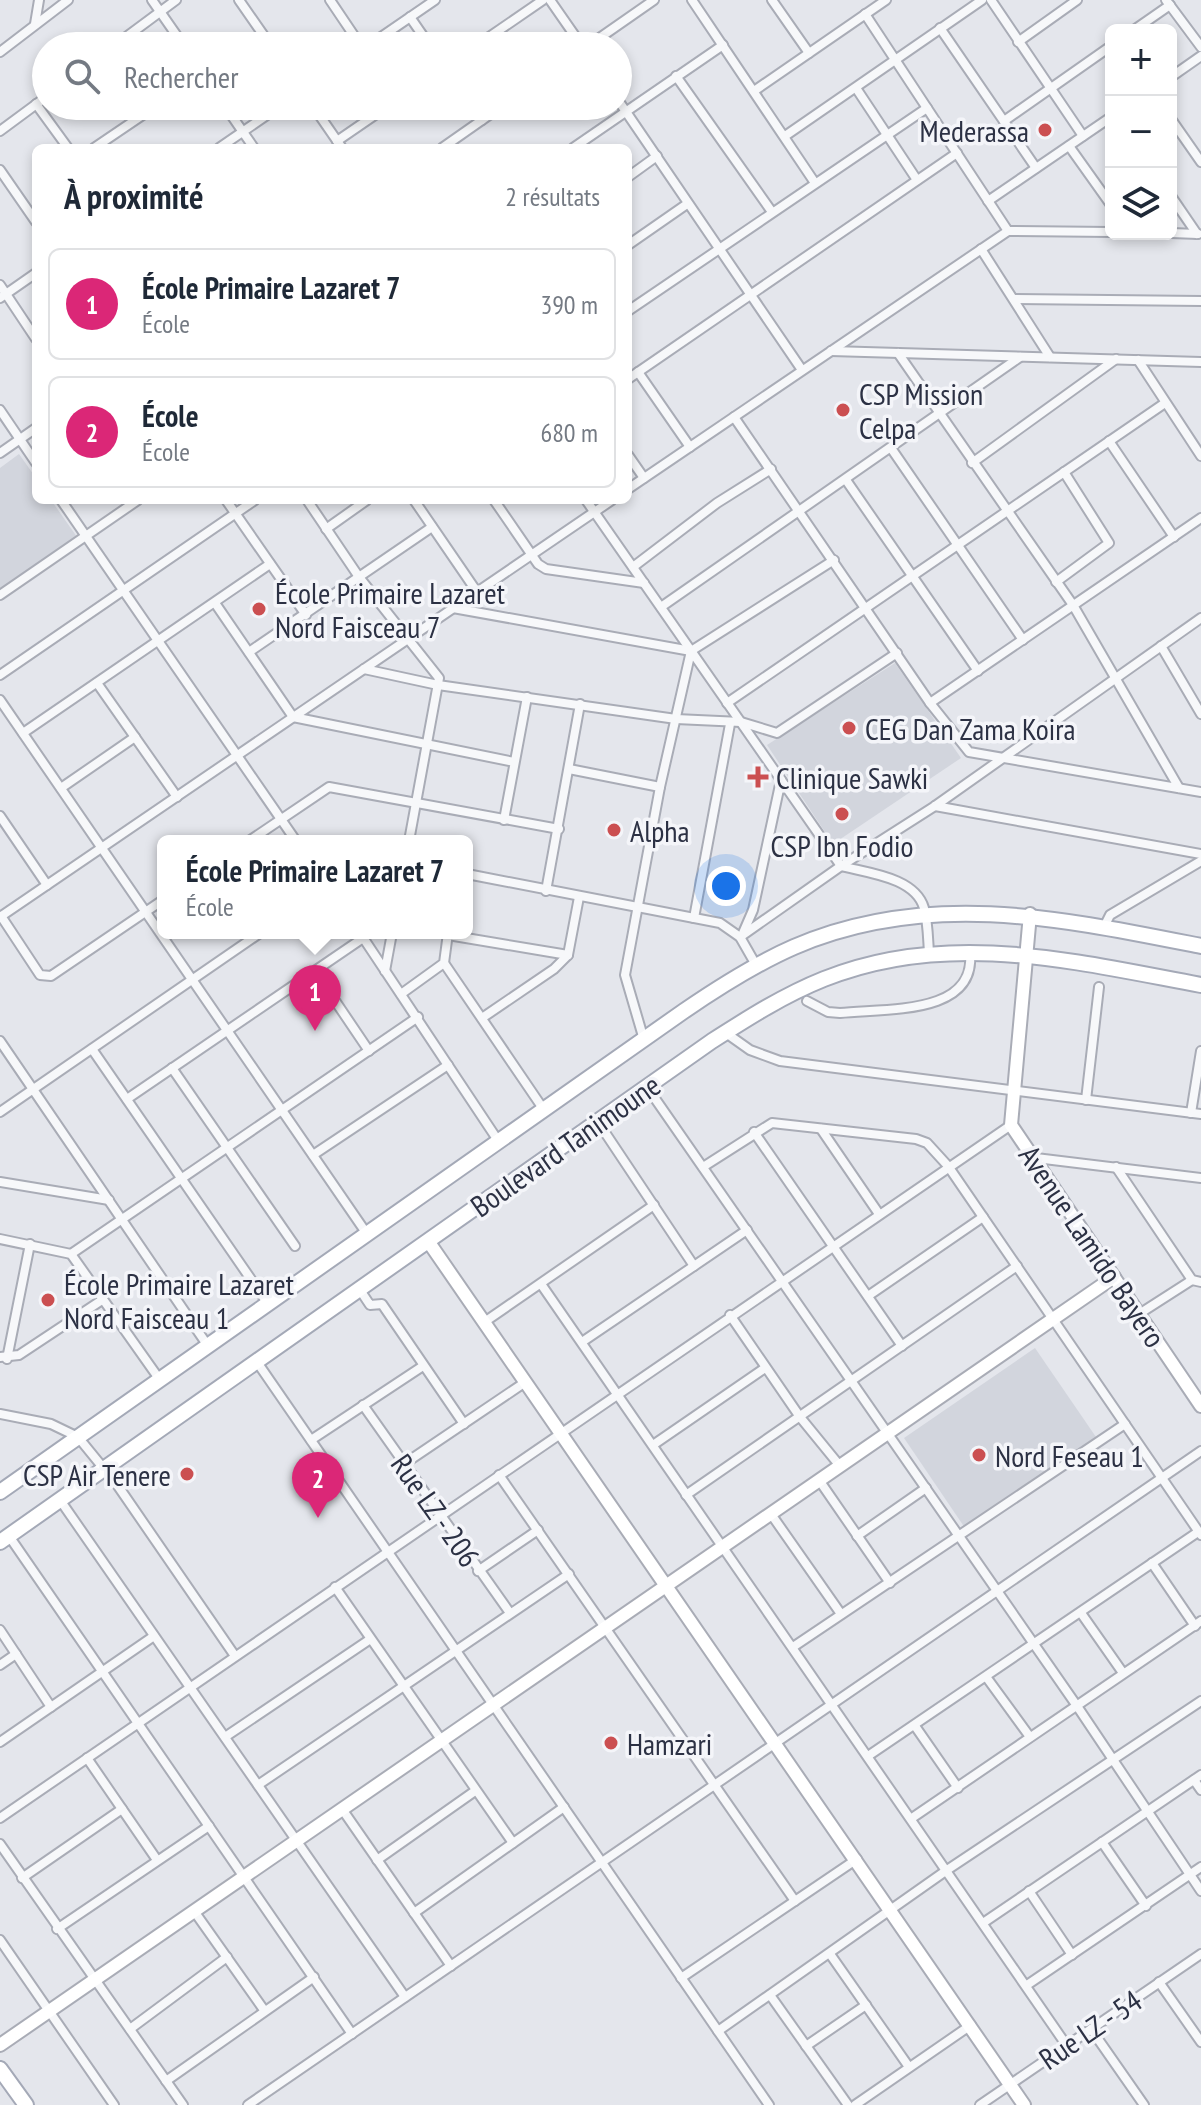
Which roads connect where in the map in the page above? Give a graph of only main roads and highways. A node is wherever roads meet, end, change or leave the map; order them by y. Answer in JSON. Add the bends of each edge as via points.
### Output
{"nodes":[{"id":1,"x":1201,"y":946,"type":"edge"},
{"id":2,"x":1201,"y":985,"type":"edge"},
{"id":3,"x":0,"y":1492,"type":"edge"},
{"id":4,"x":4,"y":1539,"type":"edge"},
{"id":5,"x":0,"y":2069,"type":"edge"},
{"id":6,"x":0,"y":2085,"type":"edge"},
{"id":7,"x":14,"y":2105,"type":"edge"},
{"id":8,"x":26,"y":2105,"type":"edge"}],
"edges":[{"from":1,"to":3,"type":"main road","name":"Boulevard Tanimoune","via":[[1030,914],[978,911],[851,928],[754,961]]},
{"from":2,"to":4,"type":"main road","name":"Boulevard Tanimoune","via":[[1026,954],[970,953],[929,953],[822,979],[726,1033],[647,1087]]},
{"from":5,"to":8,"type":"main road"},
{"from":6,"to":7,"type":"main road"}]}
